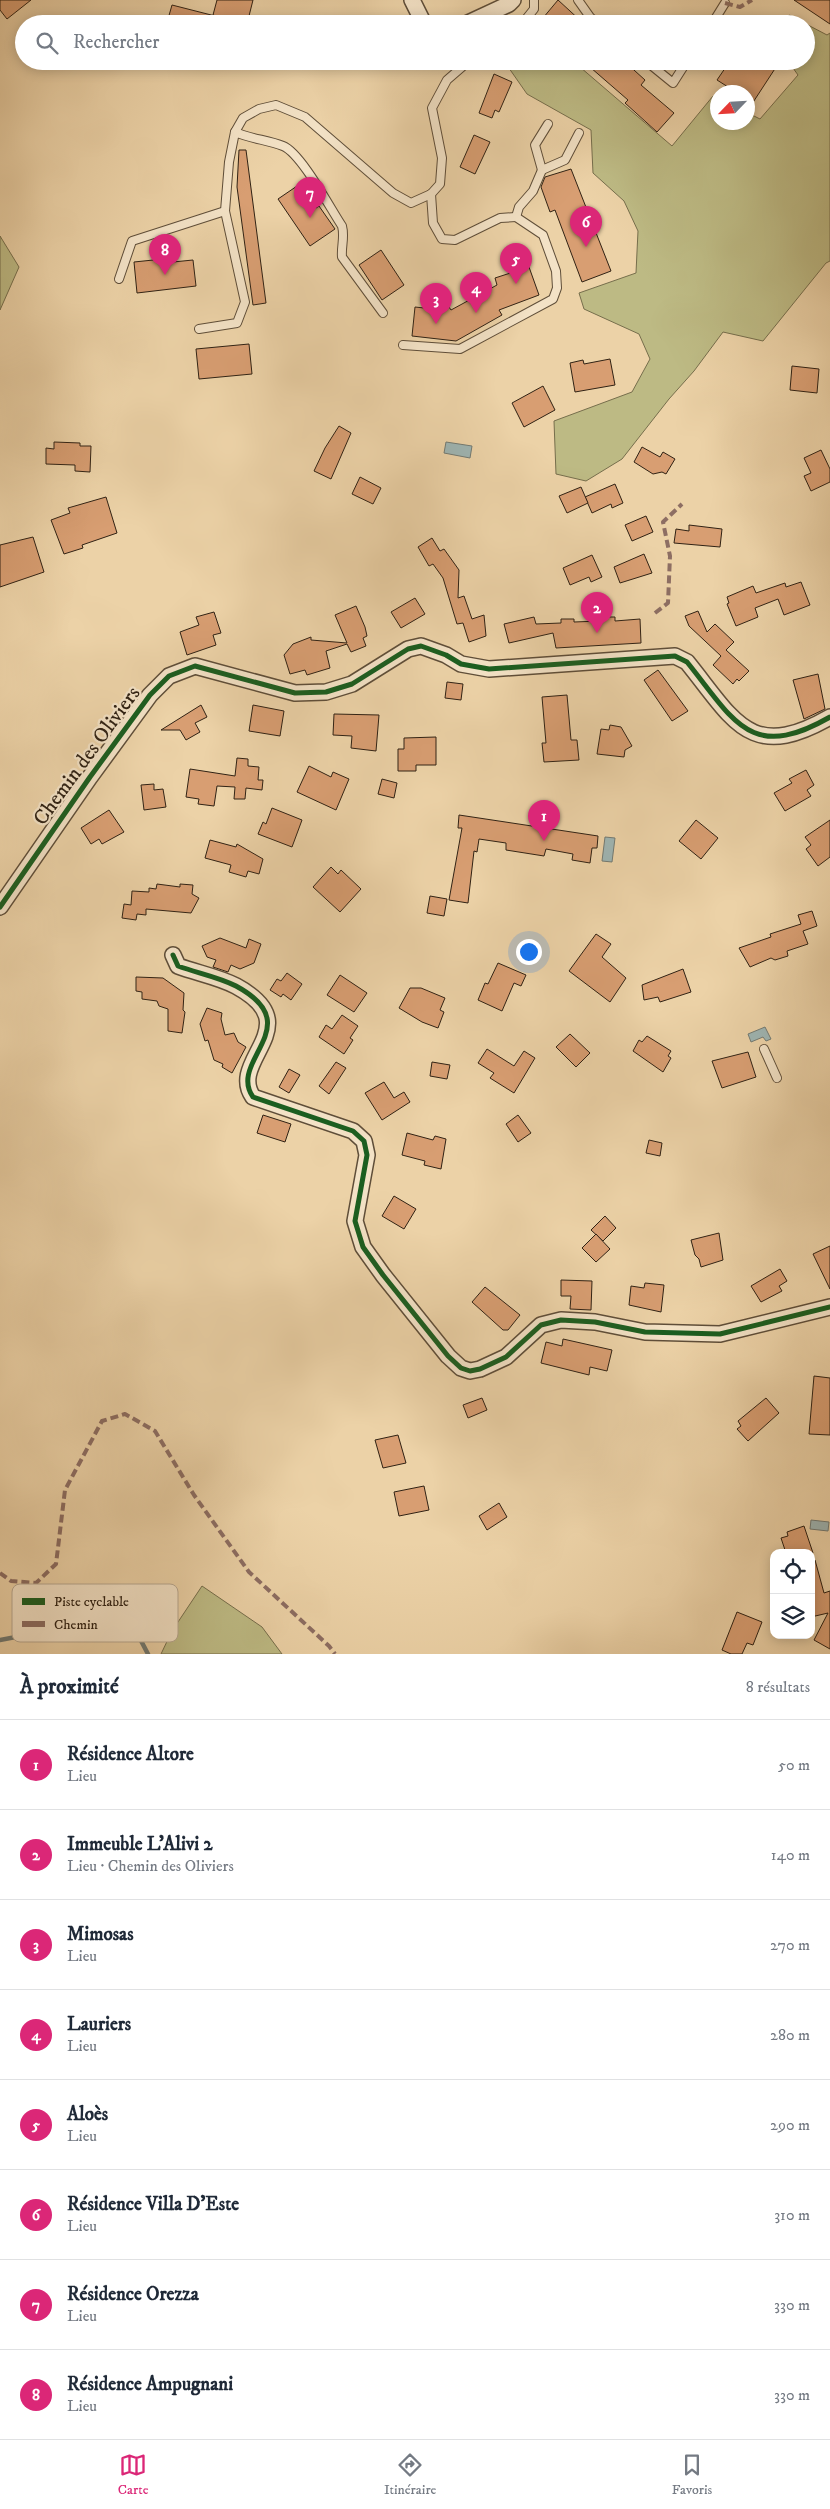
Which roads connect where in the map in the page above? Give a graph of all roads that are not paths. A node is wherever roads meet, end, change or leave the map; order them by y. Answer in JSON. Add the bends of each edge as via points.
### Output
{"nodes":[{"id":1,"x":412,"y":0,"type":"edge"},
{"id":2,"x":513,"y":0,"type":"edge"},
{"id":3,"x":534,"y":0,"type":"edge"},
{"id":4,"x":578,"y":0,"type":"edge"},
{"id":5,"x":725,"y":3,"type":"dead end"},
{"id":6,"x":420,"y":15,"type":"edge"},
{"id":7,"x":485,"y":15,"type":"edge"},
{"id":8,"x":529,"y":15,"type":"edge"},
{"id":9,"x":588,"y":15,"type":"edge"},
{"id":10,"x":718,"y":15,"type":"edge"},
{"id":11,"x":459,"y":70,"type":"edge"},
{"id":12,"x":657,"y":70,"type":"edge"},
{"id":13,"x":681,"y":70,"type":"edge"},
{"id":14,"x":548,"y":124,"type":"dead end"},
{"id":15,"x":236,"y":132,"type":"junction"},
{"id":16,"x":579,"y":133,"type":"dead end"},
{"id":17,"x":542,"y":170,"type":"junction"},
{"id":18,"x":431,"y":194,"type":"junction"},
{"id":19,"x":225,"y":211,"type":"junction"},
{"id":20,"x":516,"y":217,"type":"junction"},
{"id":21,"x":119,"y":278,"type":"dead end"},
{"id":22,"x":383,"y":313,"type":"dead end"},
{"id":23,"x":199,"y":329,"type":"dead end"},
{"id":24,"x":403,"y":345,"type":"dead end"},
{"id":25,"x":830,"y":717,"type":"edge"},
{"id":26,"x":0,"y":907,"type":"edge"},
{"id":27,"x":173,"y":955,"type":"dead end"},
{"id":28,"x":764,"y":1049,"type":"dead end"},
{"id":29,"x":777,"y":1078,"type":"dead end"},
{"id":30,"x":830,"y":1308,"type":"edge"}],
"edges":[{"from":1,"to":6,"type":"street"},
{"from":2,"to":7,"type":"street"},
{"from":3,"to":8,"type":"lane","via":[[534,9]]},
{"from":4,"to":9,"type":"lane"},
{"from":5,"to":10,"type":"lane"},
{"from":11,"to":18,"type":"lane","via":[[447,80],[432,108],[442,158],[440,184]]},
{"from":12,"to":13,"type":"lane","via":[[673,83]]},
{"from":14,"to":17,"type":"lane","via":[[535,145]]},
{"from":15,"to":18,"type":"lane","via":[[243,118],[259,109],[276,105],[304,117],[393,192],[411,203]]},
{"from":15,"to":19,"type":"lane","via":[[229,162]]},
{"from":15,"to":22,"type":"lane","via":[[284,146],[297,156],[342,226],[342,256]]},
{"from":16,"to":17,"type":"lane","via":[[565,160]]},
{"from":17,"to":20,"type":"lane"},
{"from":18,"to":20,"type":"lane","via":[[433,223],[442,239],[455,240],[500,218]]},
{"from":19,"to":21,"type":"lane","via":[[132,241]]},
{"from":19,"to":23,"type":"lane","via":[[245,302],[237,323]]},
{"from":20,"to":24,"type":"lane","via":[[543,235],[556,271],[557,288],[553,299],[460,349]]},
{"from":25,"to":26,"type":"street","name":"Chemin des Oliviers","via":[[792,734],[767,738],[739,726],[687,662],[675,656],[489,669],[461,664],[421,646],[408,649],[352,684],[326,692],[295,693],[195,666],[169,676],[150,695]]},
{"from":27,"to":30,"type":"street","via":[[178,966],[236,986],[260,1002],[267,1016],[268,1033],[248,1073],[247,1088],[253,1097],[354,1132],[364,1141],[367,1155],[355,1221],[364,1246],[383,1275],[461,1368],[480,1369],[506,1356],[541,1325],[561,1320],[595,1322],[645,1332],[720,1334]]},
{"from":28,"to":29,"type":"lane"}]}
